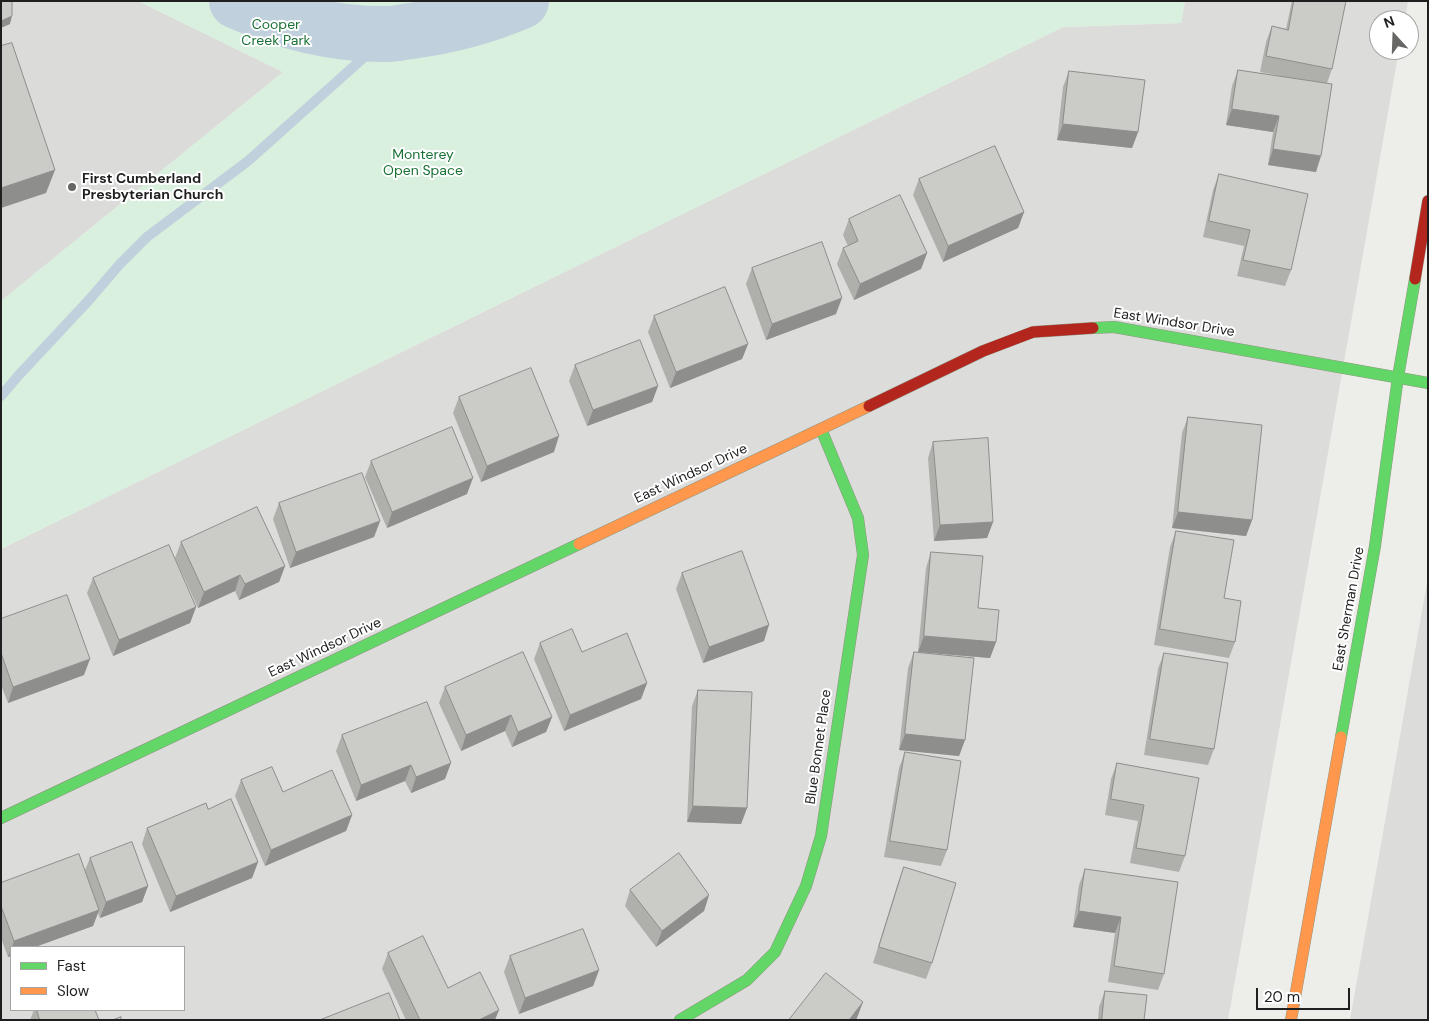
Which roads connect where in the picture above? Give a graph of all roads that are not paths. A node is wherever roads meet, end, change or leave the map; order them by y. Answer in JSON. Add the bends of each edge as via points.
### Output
{"nodes":[{"id":1,"x":1428,"y":201,"type":"edge"},
{"id":2,"x":1398,"y":377,"type":"junction"},
{"id":3,"x":1428,"y":383,"type":"edge"},
{"id":4,"x":821,"y":429,"type":"junction"},
{"id":5,"x":1,"y":818,"type":"edge"},
{"id":6,"x":680,"y":1020,"type":"edge"},
{"id":7,"x":1291,"y":1020,"type":"edge"}],
"edges":[{"from":1,"to":2,"type":"street","name":"East Sherman Drive"},
{"from":2,"to":3,"type":"street","name":"East Windsor Drive"},
{"from":2,"to":4,"type":"street","name":"East Windsor Drive","via":[[1114,326],[1032,332],[983,351]]},
{"from":2,"to":7,"type":"street","name":"East Sherman Drive","via":[[1375,546]]},
{"from":4,"to":5,"type":"street","name":"East Windsor Drive"},
{"from":4,"to":6,"type":"street","name":"Blue Bonnet Place","via":[[858,518],[862,555],[821,836],[806,886],[775,952],[747,980]]}]}
